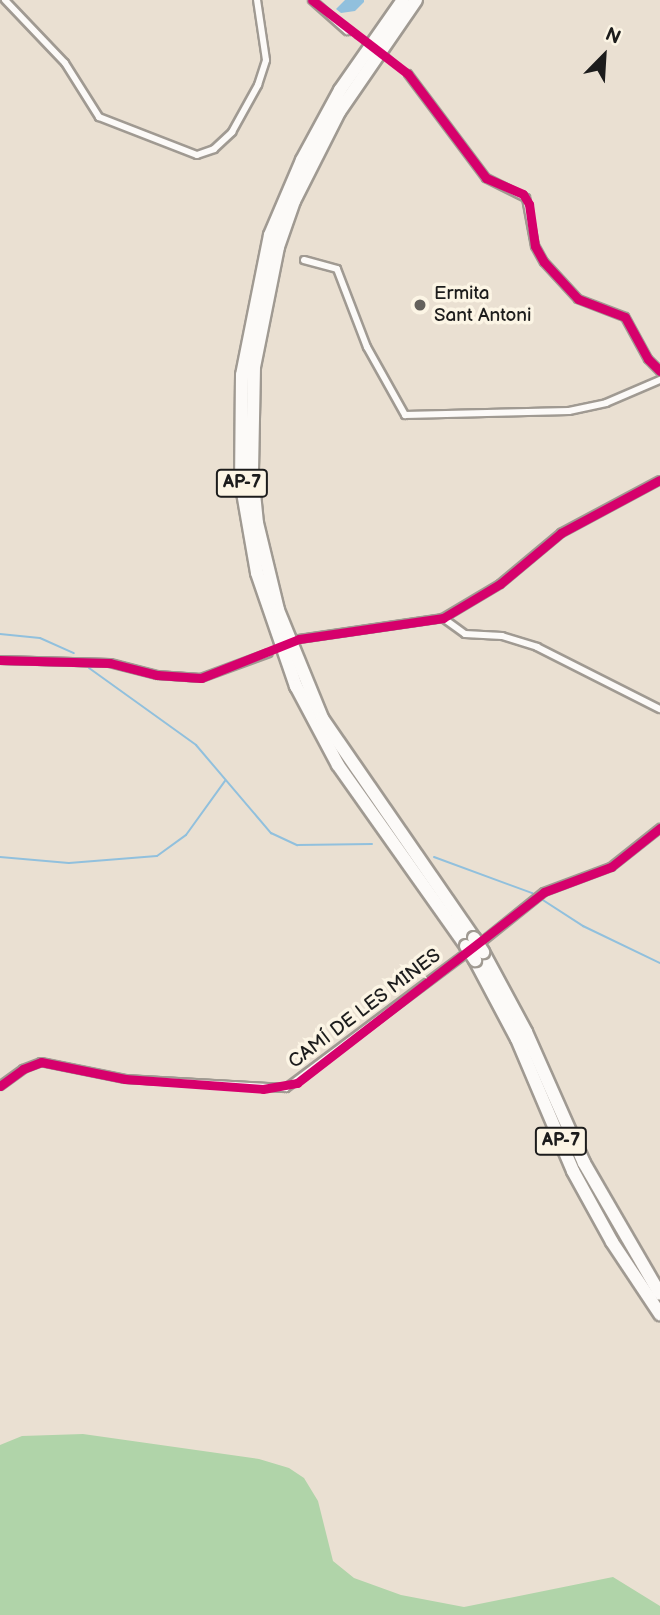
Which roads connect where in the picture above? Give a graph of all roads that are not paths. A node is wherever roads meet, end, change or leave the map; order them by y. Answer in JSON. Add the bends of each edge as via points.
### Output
{"nodes":[{"id":1,"x":5,"y":0,"type":"edge"},
{"id":2,"x":257,"y":0,"type":"edge"},
{"id":3,"x":312,"y":0,"type":"edge"},
{"id":4,"x":403,"y":0,"type":"edge"},
{"id":5,"x":416,"y":0,"type":"edge"},
{"id":6,"x":347,"y":31,"type":"tunnel mouth"},
{"id":7,"x":408,"y":74,"type":"tunnel mouth"},
{"id":8,"x":304,"y":260,"type":"dead end"},
{"id":9,"x":660,"y":371,"type":"edge"},
{"id":10,"x":660,"y":380,"type":"edge"},
{"id":11,"x":660,"y":480,"type":"edge"},
{"id":12,"x":443,"y":618,"type":"junction"},
{"id":13,"x":299,"y":639,"type":"dead end"},
{"id":14,"x":268,"y":653,"type":"dead end"},
{"id":15,"x":0,"y":660,"type":"edge"},
{"id":16,"x":660,"y":709,"type":"edge"},
{"id":17,"x":660,"y":828,"type":"edge"},
{"id":18,"x":474,"y":949,"type":"junction"},
{"id":19,"x":0,"y":1086,"type":"edge"},
{"id":20,"x":660,"y":1294,"type":"edge"},
{"id":21,"x":660,"y":1314,"type":"edge"}],
"edges":[{"from":1,"to":2,"type":"street","via":[[65,63],[99,117],[197,155],[214,149],[232,132],[258,85],[266,60]]},
{"from":3,"to":6,"type":"street"},
{"from":4,"to":18,"type":"highway","number":"AP-7","via":[[335,99],[270,235],[256,286],[243,374],[241,481],[257,573],[296,686],[346,777]]},
{"from":5,"to":18,"type":"highway","number":"AP-7","via":[[339,112],[294,201],[278,247],[254,367],[252,473],[257,523],[278,610],[322,718]]},
{"from":7,"to":9,"type":"street","via":[[486,178],[526,198],[535,246],[544,262],[578,299],[625,317],[648,359]]},
{"from":8,"to":10,"type":"street","via":[[337,269],[367,347],[405,415],[555,413],[606,403]]},
{"from":11,"to":12,"type":"street","via":[[561,533],[500,584]]},
{"from":12,"to":13,"type":"street"},
{"from":12,"to":16,"type":"street","via":[[465,634],[502,636],[537,647],[597,673]]},
{"from":14,"to":15,"type":"street","via":[[201,678],[157,675],[110,663]]},
{"from":17,"to":18,"type":"street","name":"CAMÍ DE LES MINES","via":[[611,867],[544,892]]},
{"from":18,"to":19,"type":"street","name":"CAMÍ DE LES MINES","via":[[286,1087],[125,1079],[41,1062]]},
{"from":18,"to":20,"type":"highway","number":"AP-7","via":[[526,1032],[584,1163]]},
{"from":18,"to":21,"type":"highway","number":"AP-7","via":[[573,1171],[612,1242]]}]}
